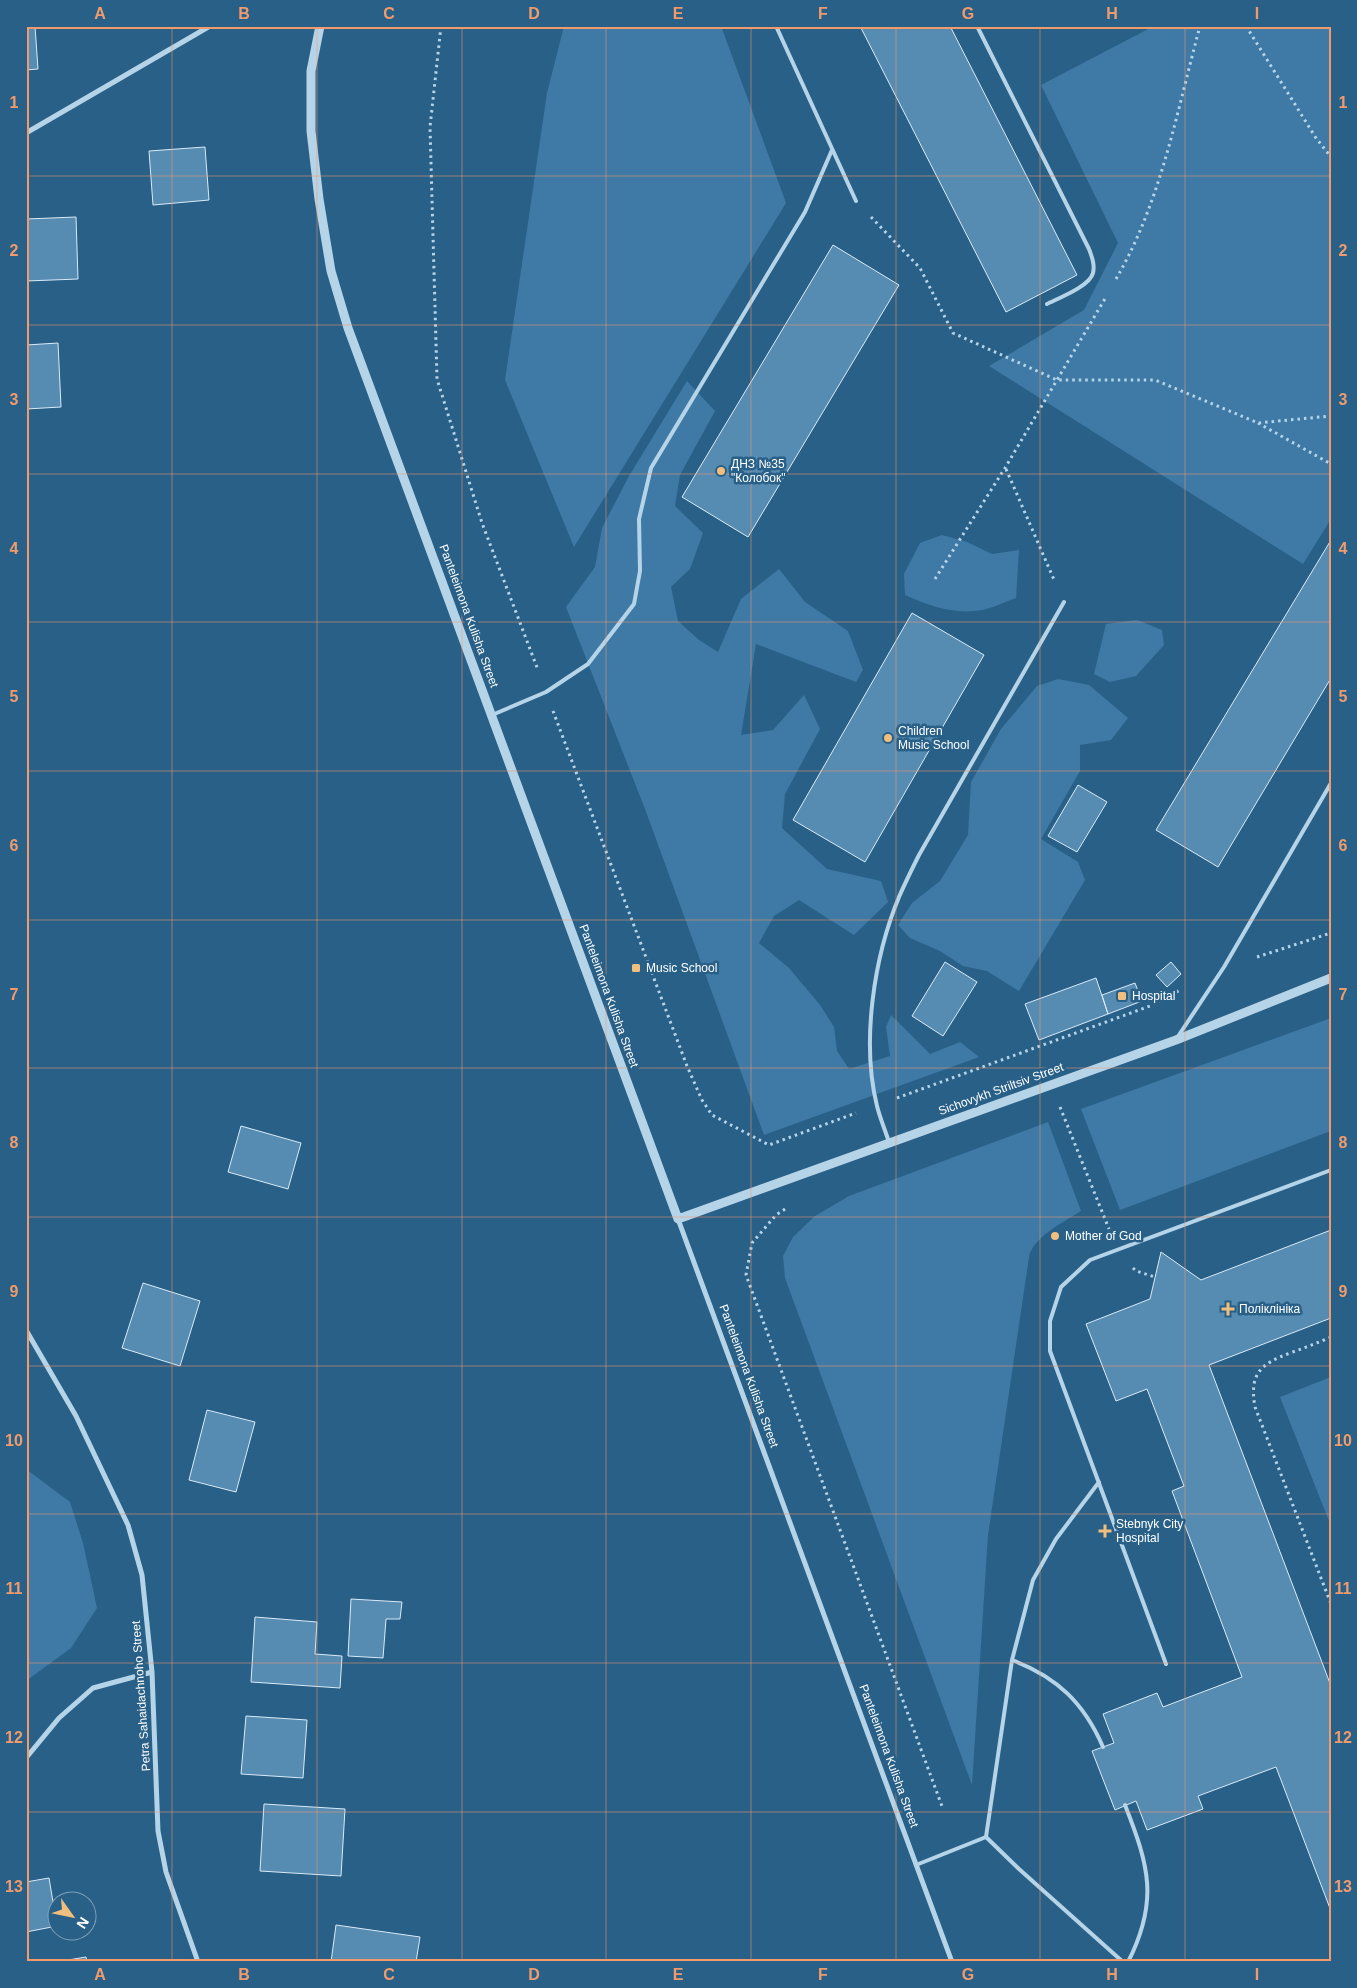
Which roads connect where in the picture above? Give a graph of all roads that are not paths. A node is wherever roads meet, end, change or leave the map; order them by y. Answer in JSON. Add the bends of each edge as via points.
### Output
{"nodes":[{"id":1,"x":210,"y":26,"type":"edge"},
{"id":2,"x":320,"y":26,"type":"edge"},
{"id":3,"x":776,"y":26,"type":"edge"},
{"id":4,"x":977,"y":26,"type":"edge"},
{"id":5,"x":26,"y":133,"type":"edge"},
{"id":6,"x":832,"y":150,"type":"junction"},
{"id":7,"x":856,"y":201,"type":"road end"},
{"id":8,"x":1047,"y":304,"type":"dead end"},
{"id":9,"x":1064,"y":602,"type":"road end"},
{"id":10,"x":492,"y":715,"type":"junction"},
{"id":11,"x":1331,"y":783,"type":"edge"},
{"id":12,"x":1331,"y":978,"type":"edge"},
{"id":13,"x":1176,"y":1040,"type":"junction"},
{"id":14,"x":889,"y":1142,"type":"junction"},
{"id":15,"x":1331,"y":1170,"type":"edge"},
{"id":16,"x":678,"y":1219,"type":"junction"},
{"id":17,"x":26,"y":1330,"type":"edge"},
{"id":18,"x":1099,"y":1482,"type":"junction"},
{"id":19,"x":1012,"y":1660,"type":"junction"},
{"id":20,"x":1166,"y":1664,"type":"dead end"},
{"id":21,"x":152,"y":1672,"type":"junction"},
{"id":22,"x":1103,"y":1747,"type":"dead end"},
{"id":23,"x":26,"y":1758,"type":"edge"},
{"id":24,"x":1125,"y":1805,"type":"dead end"},
{"id":25,"x":986,"y":1837,"type":"junction"},
{"id":26,"x":916,"y":1865,"type":"junction"},
{"id":27,"x":198,"y":1962,"type":"edge"},
{"id":28,"x":952,"y":1962,"type":"edge"},
{"id":29,"x":1123,"y":1962,"type":"edge"},
{"id":30,"x":1128,"y":1962,"type":"edge"}],
"edges":[{"from":1,"to":5,"type":"street"},
{"from":2,"to":10,"type":"street","name":"Panteleimona Kulisha Street","via":[[311,71],[311,131],[330,271],[348,328]]},
{"from":3,"to":6,"type":"lane"},
{"from":4,"to":8,"type":"lane","via":[[1094,263],[1088,282]]},
{"from":6,"to":7,"type":"lane"},
{"from":6,"to":10,"type":"lane","via":[[805,212],[651,468],[640,519],[640,571],[634,604],[588,664],[546,692]]},
{"from":9,"to":14,"type":"lane","via":[[924,847],[899,898],[881,953],[871,1013],[871,1063],[877,1105]]},
{"from":10,"to":16,"type":"street","name":"Panteleimona Kulisha Street"},
{"from":11,"to":13,"type":"lane","via":[[1224,967]]},
{"from":12,"to":13,"type":"street","name":"Sichovykh Striltsiv Street"},
{"from":13,"to":14,"type":"street","name":"Sichovykh Striltsiv Street"},
{"from":14,"to":16,"type":"street","name":"Sichovykh Striltsiv Street"},
{"from":15,"to":18,"type":"lane","via":[[1090,1260],[1061,1287],[1050,1322],[1050,1351]]},
{"from":16,"to":26,"type":"street","name":"Panteleimona Kulisha Street"},
{"from":17,"to":21,"type":"street","name":"Petra Sahaidachnoho Street","via":[[76,1416],[128,1525],[142,1575]]},
{"from":18,"to":19,"type":"lane","via":[[1056,1539],[1033,1580]]},
{"from":18,"to":20,"type":"lane"},
{"from":19,"to":22,"type":"lane","via":[[1033,1668],[1064,1688],[1083,1711]]},
{"from":19,"to":25,"type":"lane"},
{"from":21,"to":23,"type":"street","via":[[93,1688],[59,1718]]},
{"from":21,"to":27,"type":"street","name":"Petra Sahaidachnoho Street","via":[[158,1831],[166,1872]]},
{"from":24,"to":30,"type":"lane","via":[[1142,1847],[1148,1876],[1146,1912]]},
{"from":25,"to":26,"type":"lane"},
{"from":25,"to":29,"type":"lane"},
{"from":26,"to":28,"type":"street","name":"Panteleimona Kulisha Street"}]}
